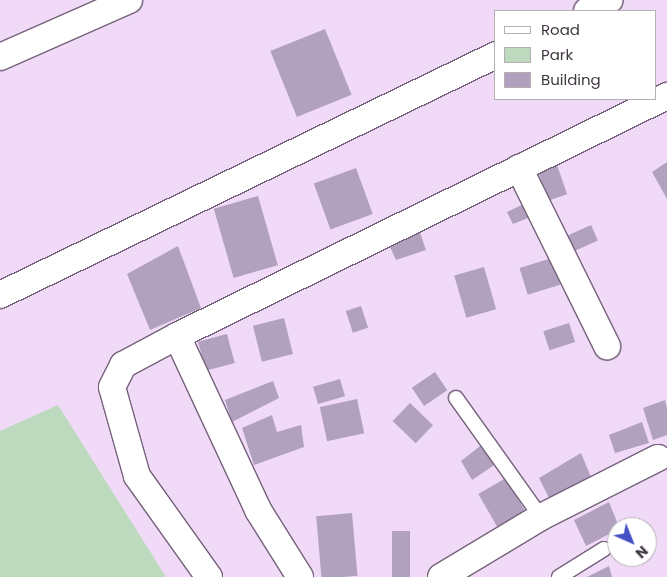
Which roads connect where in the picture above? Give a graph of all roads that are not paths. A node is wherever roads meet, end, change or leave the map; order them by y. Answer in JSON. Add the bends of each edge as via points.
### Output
{"nodes":[{"id":1,"x":129,"y":0,"type":"edge"},
{"id":2,"x":610,"y":0,"type":"edge"},
{"id":3,"x":589,"y":10,"type":"edge"},
{"id":4,"x":494,"y":56,"type":"edge"},
{"id":5,"x":0,"y":57,"type":"edge"},
{"id":6,"x":667,"y":96,"type":"edge"},
{"id":7,"x":519,"y":168,"type":"junction"},
{"id":8,"x":0,"y":295,"type":"edge"},
{"id":9,"x":177,"y":336,"type":"junction"},
{"id":10,"x":608,"y":346,"type":"dead end"},
{"id":11,"x":456,"y":398,"type":"dead end"},
{"id":12,"x":658,"y":458,"type":"dead end"},
{"id":13,"x":540,"y":518,"type":"junction"},
{"id":14,"x":604,"y":549,"type":"dead end"},
{"id":15,"x":209,"y":577,"type":"edge"},
{"id":16,"x":300,"y":577,"type":"edge"},
{"id":17,"x":441,"y":577,"type":"edge"},
{"id":18,"x":559,"y":577,"type":"edge"}],
"edges":[{"from":1,"to":5,"type":"street"},
{"from":2,"to":3,"type":"street"},
{"from":4,"to":8,"type":"street"},
{"from":6,"to":7,"type":"street"},
{"from":7,"to":9,"type":"street"},
{"from":7,"to":10,"type":"street"},
{"from":9,"to":15,"type":"street","via":[[123,365],[112,387],[137,476]]},
{"from":9,"to":16,"type":"street","via":[[258,510]]},
{"from":11,"to":13,"type":"lane"},
{"from":12,"to":13,"type":"street"},
{"from":13,"to":17,"type":"street"},
{"from":14,"to":18,"type":"lane"}]}
